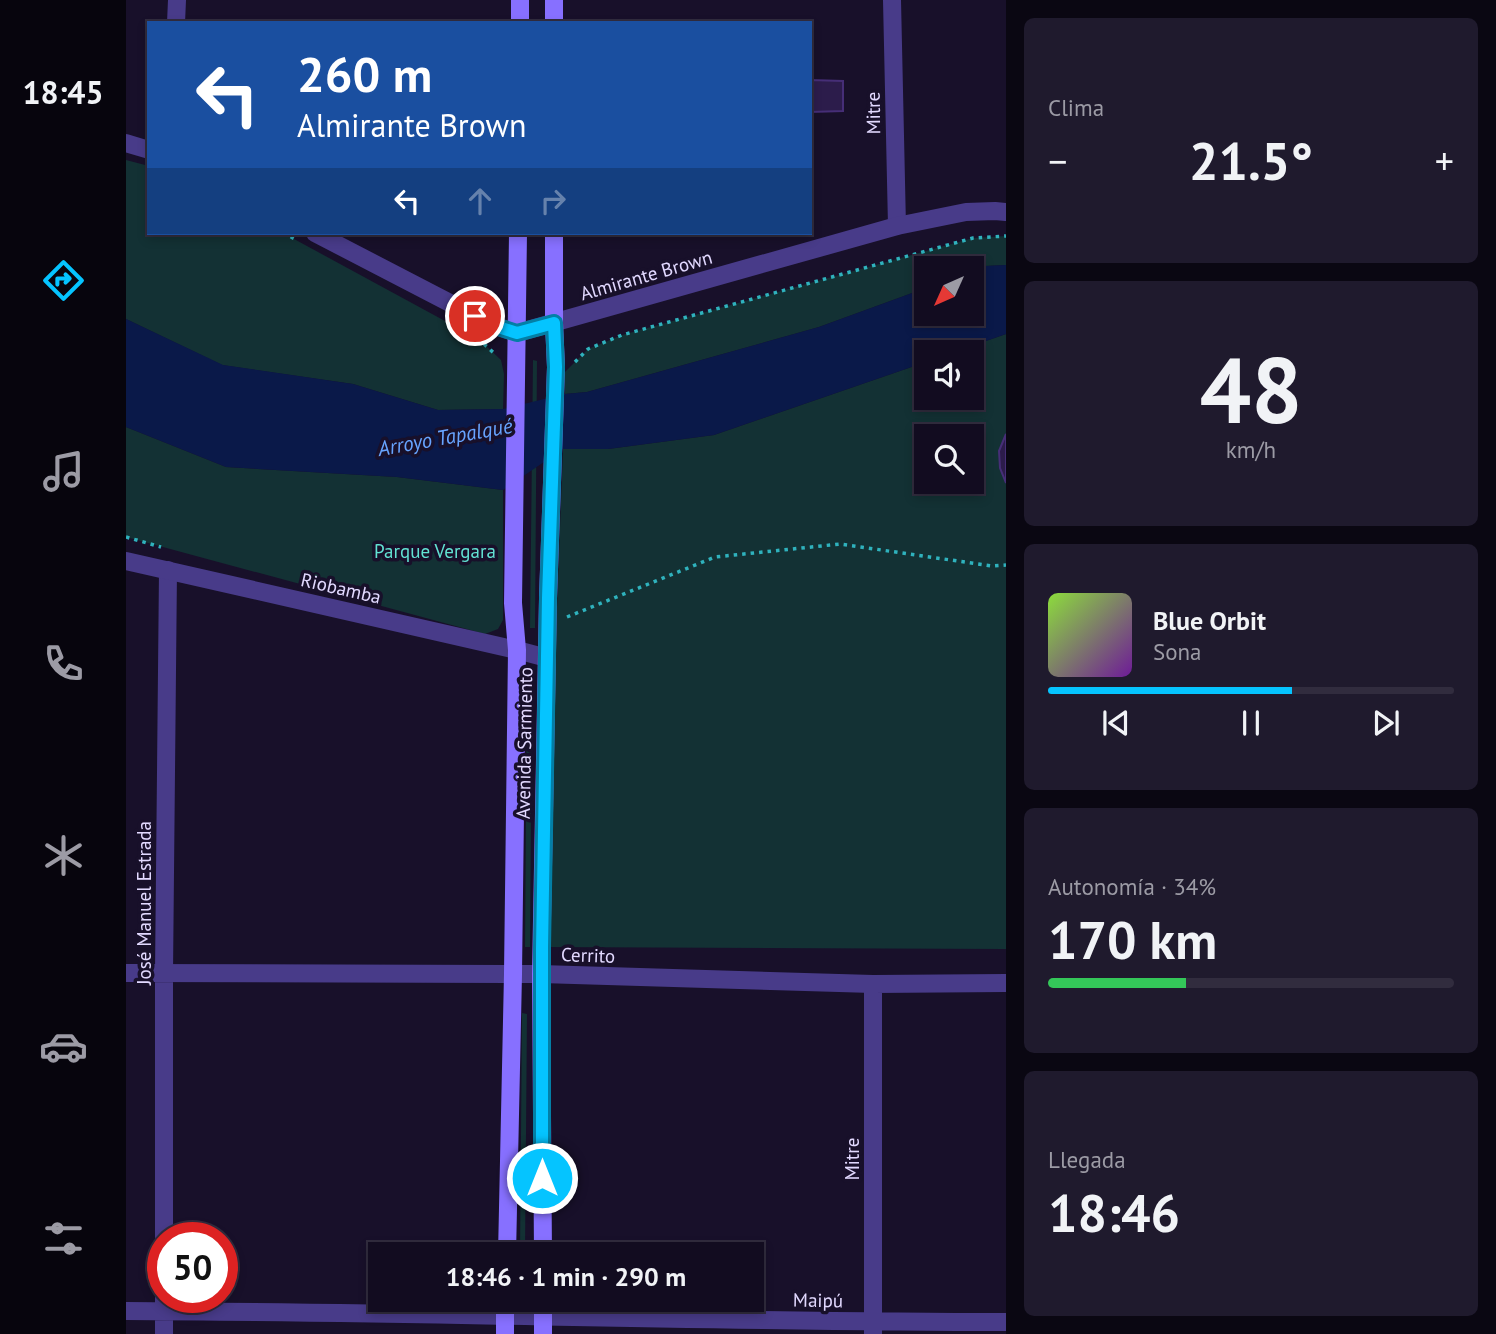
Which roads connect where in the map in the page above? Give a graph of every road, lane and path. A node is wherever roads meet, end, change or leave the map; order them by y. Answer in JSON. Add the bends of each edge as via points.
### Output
{"nodes":[{"id":1,"x":177,"y":0,"type":"edge"},
{"id":2,"x":520,"y":0,"type":"edge"},
{"id":3,"x":554,"y":0,"type":"edge"},
{"id":4,"x":892,"y":0,"type":"edge"},
{"id":5,"x":176,"y":21,"type":"edge"},
{"id":6,"x":520,"y":21,"type":"edge"},
{"id":7,"x":554,"y":21,"type":"edge"},
{"id":8,"x":126,"y":143,"type":"edge"},
{"id":9,"x":147,"y":149,"type":"edge"},
{"id":10,"x":1006,"y":212,"type":"edge"},
{"id":11,"x":897,"y":226,"type":"junction"},
{"id":12,"x":320,"y":235,"type":"edge"},
{"id":13,"x":518,"y":235,"type":"edge"},
{"id":14,"x":554,"y":235,"type":"edge"},
{"id":15,"x":1006,"y":236,"type":"edge"},
{"id":16,"x":554,"y":323,"type":"junction"},
{"id":17,"x":517,"y":333,"type":"junction"},
{"id":18,"x":564,"y":366,"type":"junction"},
{"id":19,"x":126,"y":561,"type":"edge"},
{"id":20,"x":1006,"y":565,"type":"edge"},
{"id":21,"x":168,"y":570,"type":"junction"},
{"id":22,"x":547,"y":626,"type":"junction"},
{"id":23,"x":517,"y":650,"type":"junction"},
{"id":24,"x":547,"y":658,"type":"junction"},
{"id":25,"x":126,"y":973,"type":"edge"},
{"id":26,"x":164,"y":973,"type":"junction"},
{"id":27,"x":513,"y":974,"type":"junction"},
{"id":28,"x":541,"y":974,"type":"junction"},
{"id":29,"x":1006,"y":983,"type":"edge"},
{"id":30,"x":873,"y":984,"type":"junction"},
{"id":31,"x":164,"y":1222,"type":"edge"},
{"id":32,"x":507,"y":1242,"type":"edge"},
{"id":33,"x":542,"y":1242,"type":"edge"},
{"id":34,"x":238,"y":1305,"type":"edge"},
{"id":35,"x":368,"y":1306,"type":"edge"},
{"id":36,"x":147,"y":1307,"type":"edge"},
{"id":37,"x":126,"y":1311,"type":"edge"},
{"id":38,"x":505,"y":1312,"type":"edge"},
{"id":39,"x":522,"y":1312,"type":"edge"},
{"id":40,"x":164,"y":1313,"type":"edge"},
{"id":41,"x":543,"y":1317,"type":"edge"},
{"id":42,"x":1006,"y":1322,"type":"edge"},
{"id":43,"x":872,"y":1328,"type":"edge"},
{"id":44,"x":164,"y":1334,"type":"edge"},
{"id":45,"x":505,"y":1334,"type":"edge"}],
"edges":[{"from":1,"to":5,"type":"street"},
{"from":2,"to":6,"type":"main road"},
{"from":3,"to":7,"type":"main road"},
{"from":4,"to":11,"type":"street","name":"Mitre"},
{"from":8,"to":9,"type":"street"},
{"from":10,"to":11,"type":"street","name":"Almirante Brown","via":[[966,212]]},
{"from":11,"to":16,"type":"street","name":"Almirante Brown"},
{"from":12,"to":17,"type":"street","via":[[495,326]]},
{"from":13,"to":17,"type":"main road","name":"Avenida Sarmiento"},
{"from":14,"to":16,"type":"main road","name":"Avenida Sarmiento"},
{"from":15,"to":18,"type":"path","via":[[973,237],[622,335],[588,349]]},
{"from":16,"to":17,"type":"street","name":"Almirante Brown"},
{"from":16,"to":18,"type":"main road","name":"Avenida Sarmiento"},
{"from":17,"to":23,"type":"main road","name":"Avenida Sarmiento","via":[[513,603]]},
{"from":18,"to":22,"type":"main road","name":"Avenida Sarmiento"},
{"from":19,"to":21,"type":"street","name":"Riobamba"},
{"from":20,"to":22,"type":"path","via":[[840,544],[715,557]]},
{"from":21,"to":23,"type":"street","name":"Riobamba"},
{"from":21,"to":26,"type":"street","name":"José Manuel Estrada"},
{"from":22,"to":24,"type":"main road","name":"Avenida Sarmiento"},
{"from":23,"to":24,"type":"street","name":"Riobamba"},
{"from":23,"to":27,"type":"main road","name":"Avenida Sarmiento"},
{"from":24,"to":28,"type":"main road","name":"Avenida Sarmiento"},
{"from":25,"to":26,"type":"street","name":"Cerrito"},
{"from":26,"to":27,"type":"street","name":"Cerrito"},
{"from":26,"to":31,"type":"street","name":"José Manuel Estrada"},
{"from":27,"to":28,"type":"street","name":"Cerrito"},
{"from":27,"to":32,"type":"main road","name":"Avenida Sarmiento"},
{"from":28,"to":30,"type":"street","name":"Cerrito"},
{"from":28,"to":33,"type":"main road","name":"Avenida Sarmiento"},
{"from":29,"to":30,"type":"street","name":"Cerrito"},
{"from":30,"to":43,"type":"street","name":"Mitre"},
{"from":34,"to":35,"type":"street","name":"Maipú"},
{"from":36,"to":37,"type":"street","name":"Maipú"},
{"from":38,"to":45,"type":"main road"},
{"from":39,"to":41,"type":"street","name":"Maipú"},
{"from":40,"to":44,"type":"street"},
{"from":41,"to":43,"type":"street","name":"Maipú"},
{"from":42,"to":43,"type":"street","name":"Maipú"}]}
